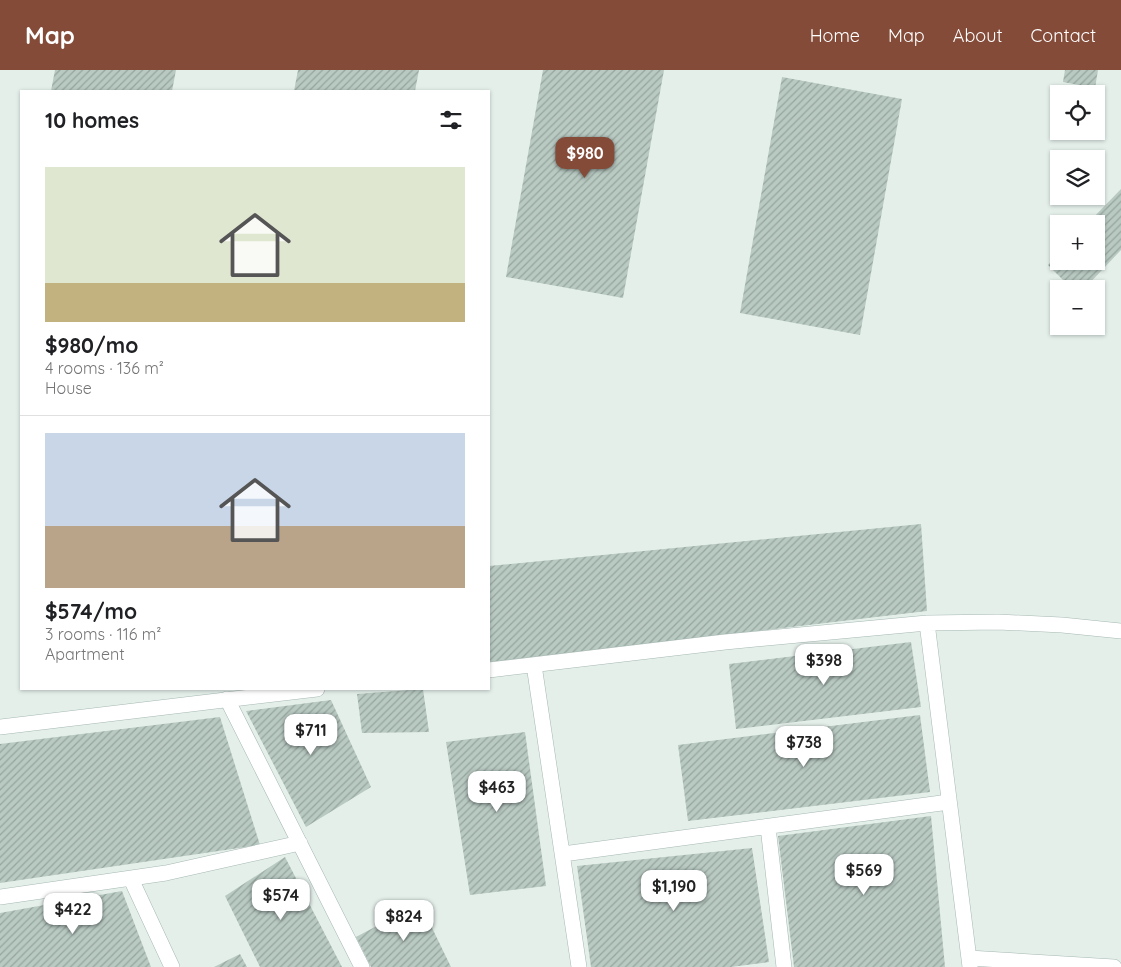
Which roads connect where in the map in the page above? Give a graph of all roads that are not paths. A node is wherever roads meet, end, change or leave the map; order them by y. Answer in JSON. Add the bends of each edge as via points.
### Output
{"nodes":[{"id":1,"x":927,"y":623,"type":"junction"},
{"id":2,"x":1121,"y":632,"type":"edge"},
{"id":3,"x":534,"y":665,"type":"junction"},
{"id":4,"x":490,"y":670,"type":"edge"},
{"id":5,"x":308,"y":690,"type":"edge"},
{"id":6,"x":227,"y":699,"type":"junction"},
{"id":7,"x":0,"y":727,"type":"edge"},
{"id":8,"x":949,"y":802,"type":"junction"},
{"id":9,"x":768,"y":828,"type":"junction"},
{"id":10,"x":300,"y":843,"type":"junction"},
{"id":11,"x":563,"y":854,"type":"junction"},
{"id":12,"x":131,"y":879,"type":"junction"},
{"id":13,"x":0,"y":897,"type":"edge"},
{"id":14,"x":969,"y":963,"type":"edge"},
{"id":15,"x":172,"y":967,"type":"edge"},
{"id":16,"x":362,"y":967,"type":"edge"},
{"id":17,"x":579,"y":967,"type":"edge"},
{"id":18,"x":784,"y":967,"type":"edge"},
{"id":19,"x":1114,"y":967,"type":"edge"}],
"edges":[{"from":1,"to":2,"type":"street","via":[[998,622]]},
{"from":1,"to":3,"type":"street","via":[[725,642]]},
{"from":1,"to":8,"type":"street"},
{"from":3,"to":4,"type":"street"},
{"from":3,"to":11,"type":"street"},
{"from":5,"to":6,"type":"street"},
{"from":6,"to":7,"type":"street"},
{"from":6,"to":10,"type":"street"},
{"from":8,"to":9,"type":"street"},
{"from":8,"to":14,"type":"street"},
{"from":9,"to":11,"type":"street"},
{"from":9,"to":18,"type":"street"},
{"from":10,"to":12,"type":"street","via":[[191,869]]},
{"from":10,"to":16,"type":"street"},
{"from":11,"to":17,"type":"street"},
{"from":12,"to":13,"type":"street"},
{"from":12,"to":15,"type":"street"},
{"from":14,"to":19,"type":"street"}]}
